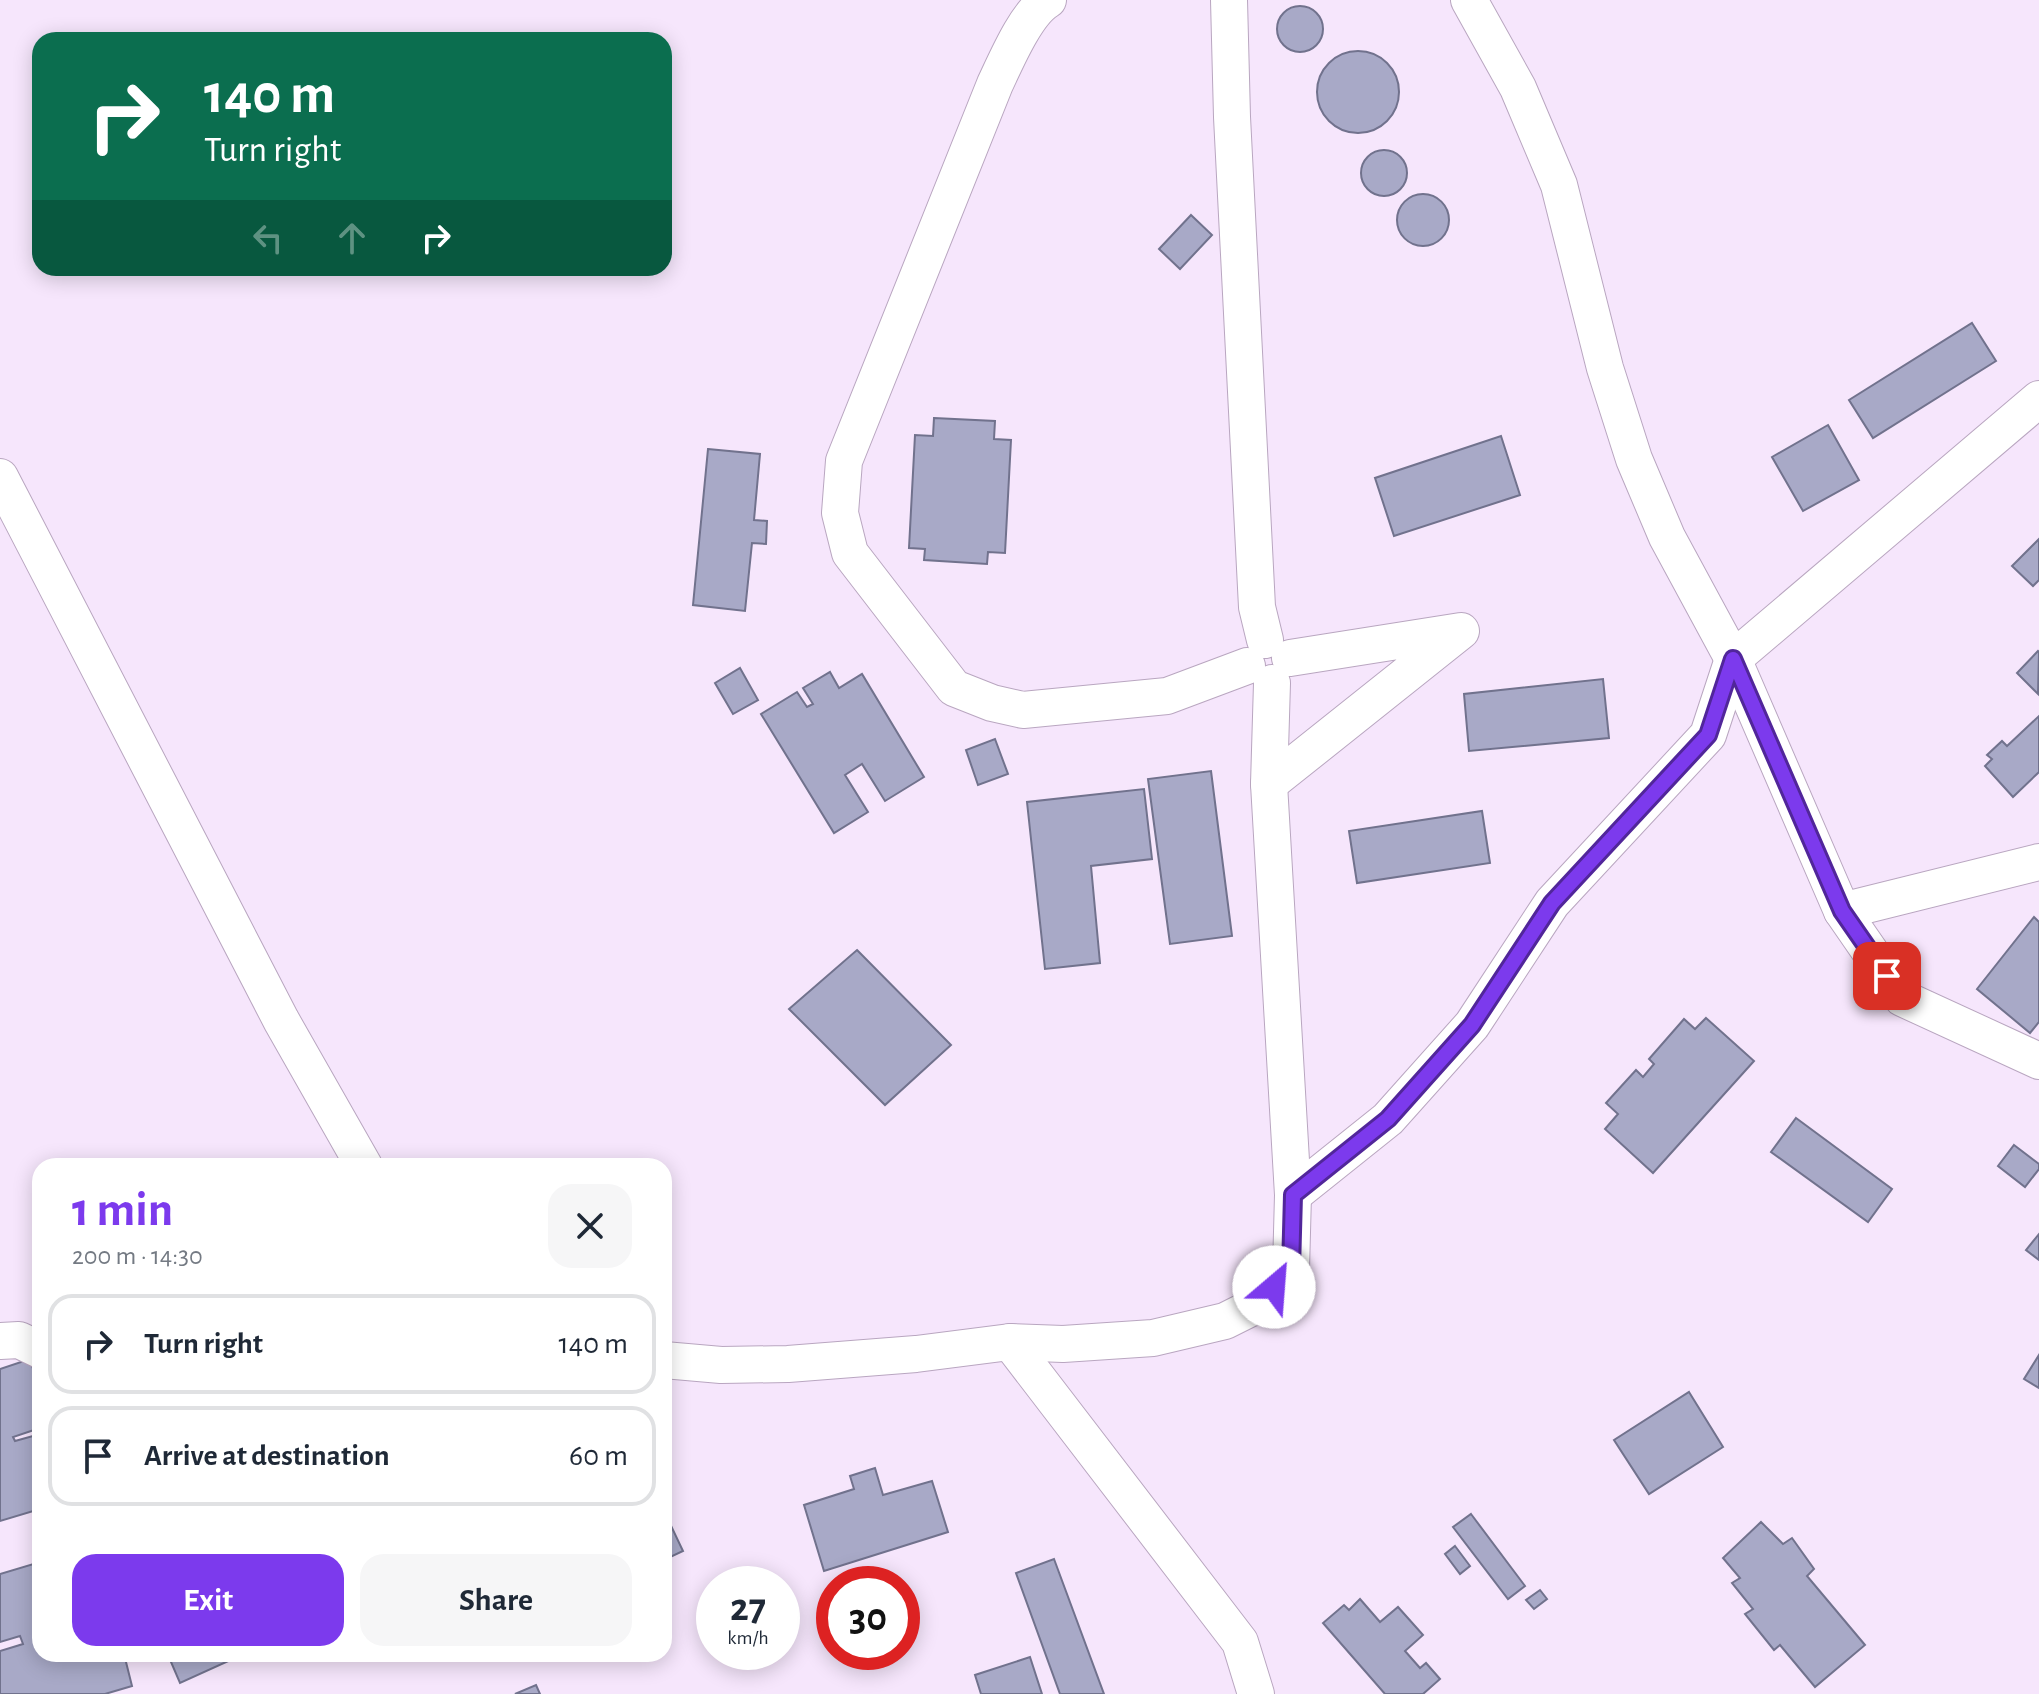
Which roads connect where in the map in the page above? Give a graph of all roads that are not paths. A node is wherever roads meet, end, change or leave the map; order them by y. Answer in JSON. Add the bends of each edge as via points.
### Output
{"nodes":[{"id":1,"x":1048,"y":0,"type":"edge"},
{"id":2,"x":1229,"y":0,"type":"edge"},
{"id":3,"x":1469,"y":0,"type":"edge"},
{"id":4,"x":2039,"y":399,"type":"edge"},
{"id":5,"x":0,"y":477,"type":"edge"},
{"id":6,"x":1733,"y":659,"type":"junction"},
{"id":7,"x":1269,"y":662,"type":"junction"},
{"id":8,"x":1269,"y":784,"type":"junction"},
{"id":9,"x":2039,"y":862,"type":"edge"},
{"id":10,"x":1842,"y":911,"type":"junction"},
{"id":11,"x":2039,"y":1061,"type":"edge"},
{"id":12,"x":359,"y":1158,"type":"edge"},
{"id":13,"x":1293,"y":1195,"type":"junction"},
{"id":14,"x":0,"y":1341,"type":"edge"},
{"id":15,"x":1010,"y":1342,"type":"junction"},
{"id":16,"x":32,"y":1346,"type":"edge"},
{"id":17,"x":672,"y":1361,"type":"edge"},
{"id":18,"x":1256,"y":1694,"type":"edge"}],
"edges":[{"from":1,"to":7,"type":"street","via":[[1019,37],[995,84],[844,461],[840,513],[850,553],[954,688],[992,703],[1023,710],[1167,696]]},
{"from":2,"to":7,"type":"street","via":[[1257,607]]},
{"from":3,"to":6,"type":"street","via":[[1518,88],[1559,185],[1634,459],[1667,537]]},
{"from":4,"to":6,"type":"street"},
{"from":5,"to":12,"type":"street","via":[[281,1020]]},
{"from":6,"to":10,"type":"street"},
{"from":6,"to":13,"type":"street","via":[[1708,735],[1552,903],[1472,1025],[1388,1119]]},
{"from":7,"to":8,"type":"street"},
{"from":7,"to":8,"type":"street","via":[[1461,631]]},
{"from":8,"to":13,"type":"street"},
{"from":9,"to":10,"type":"street"},
{"from":10,"to":11,"type":"street","via":[[1902,998]]},
{"from":13,"to":15,"type":"street","via":[[1291,1269],[1257,1305],[1225,1321],[1153,1338]]},
{"from":14,"to":16,"type":"street","via":[[19,1340]]},
{"from":15,"to":17,"type":"street","via":[[788,1364]]},
{"from":15,"to":18,"type":"street","via":[[1240,1642]]}]}
